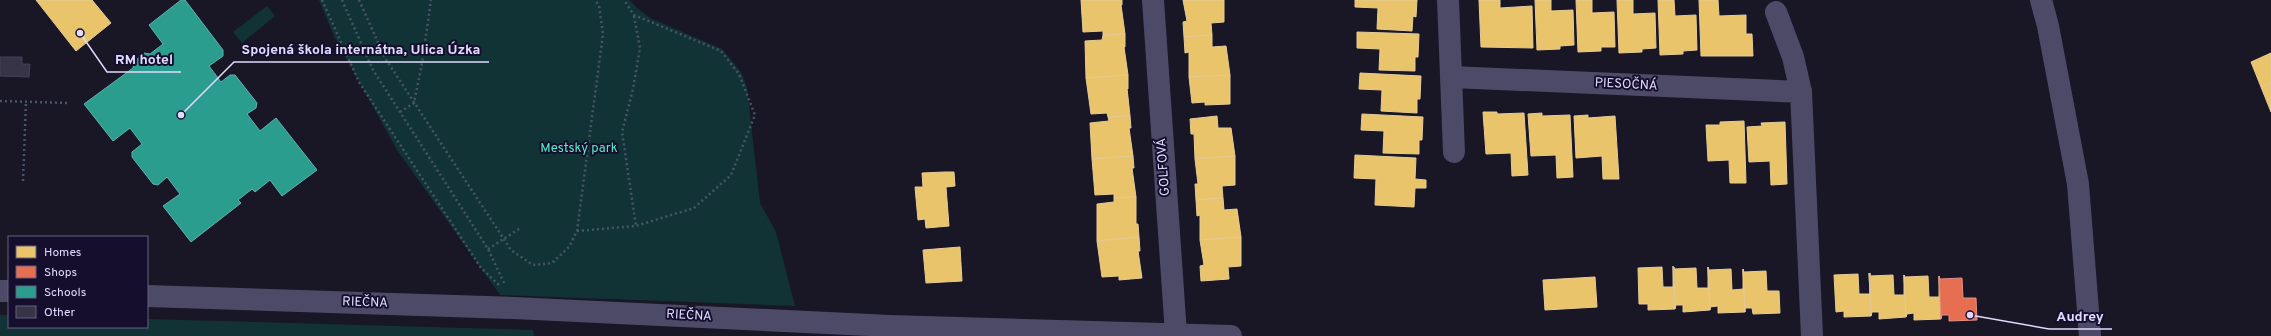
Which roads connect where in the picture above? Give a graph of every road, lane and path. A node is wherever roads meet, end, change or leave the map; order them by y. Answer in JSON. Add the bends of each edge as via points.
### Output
{"nodes":[{"id":1,"x":322,"y":0,"type":"edge"},
{"id":2,"x":342,"y":0,"type":"edge"},
{"id":3,"x":359,"y":0,"type":"edge"},
{"id":4,"x":431,"y":0,"type":"edge"},
{"id":5,"x":595,"y":0,"type":"edge"},
{"id":6,"x":624,"y":0,"type":"edge"},
{"id":7,"x":1153,"y":0,"type":"edge"},
{"id":8,"x":1448,"y":0,"type":"edge"},
{"id":9,"x":2041,"y":0,"type":"edge"},
{"id":10,"x":1776,"y":12,"type":"dead end"},
{"id":11,"x":634,"y":15,"type":"junction"},
{"id":12,"x":1452,"y":77,"type":"junction"},
{"id":13,"x":1801,"y":92,"type":"junction"},
{"id":14,"x":0,"y":101,"type":"edge"},
{"id":15,"x":26,"y":102,"type":"junction"},
{"id":16,"x":69,"y":103,"type":"dead end"},
{"id":17,"x":414,"y":103,"type":"junction"},
{"id":18,"x":400,"y":112,"type":"junction"},
{"id":19,"x":1454,"y":152,"type":"dead end"},
{"id":20,"x":23,"y":181,"type":"dead end"},
{"id":21,"x":636,"y":226,"type":"junction"},
{"id":22,"x":519,"y":229,"type":"dead end"},
{"id":23,"x":577,"y":231,"type":"junction"},
{"id":24,"x":504,"y":239,"type":"junction"},
{"id":25,"x":488,"y":249,"type":"junction"},
{"id":26,"x":148,"y":296,"type":"edge"},
{"id":27,"x":1176,"y":334,"type":"junction"},
{"id":28,"x":1231,"y":336,"type":"edge"},
{"id":29,"x":1812,"y":336,"type":"edge"},
{"id":30,"x":2090,"y":336,"type":"edge"}],
"edges":[{"from":1,"to":25,"type":"path","via":[[359,82],[481,268],[507,291]]},
{"from":2,"to":18,"type":"path","via":[[373,70]]},
{"from":3,"to":17,"type":"path","via":[[385,58]]},
{"from":4,"to":17,"type":"path"},
{"from":5,"to":23,"type":"path","via":[[599,6],[603,34]]},
{"from":6,"to":11,"type":"path"},
{"from":7,"to":27,"type":"street","name":"GOLFOVÁ"},
{"from":8,"to":12,"type":"street"},
{"from":9,"to":30,"type":"street","via":[[2078,184]]},
{"from":10,"to":13,"type":"street","via":[[1793,57]]},
{"from":11,"to":21,"type":"path","via":[[640,48],[622,132]]},
{"from":11,"to":21,"type":"path","via":[[721,51],[739,74],[755,115],[731,175],[694,208]]},
{"from":12,"to":13,"type":"street","name":"PIESOČNÁ"},
{"from":12,"to":19,"type":"street"},
{"from":13,"to":29,"type":"street"},
{"from":14,"to":15,"type":"path"},
{"from":15,"to":16,"type":"path"},
{"from":15,"to":20,"type":"path"},
{"from":17,"to":18,"type":"path"},
{"from":17,"to":24,"type":"path"},
{"from":18,"to":25,"type":"path"},
{"from":21,"to":23,"type":"path"},
{"from":22,"to":24,"type":"path"},
{"from":23,"to":24,"type":"path","via":[[569,248],[552,263],[533,265],[511,250]]},
{"from":24,"to":25,"type":"path"},
{"from":26,"to":27,"type":"street","name":"RIEČNA","via":[[514,308],[890,326]]},
{"from":27,"to":28,"type":"street","name":"RIEČNA"}]}
